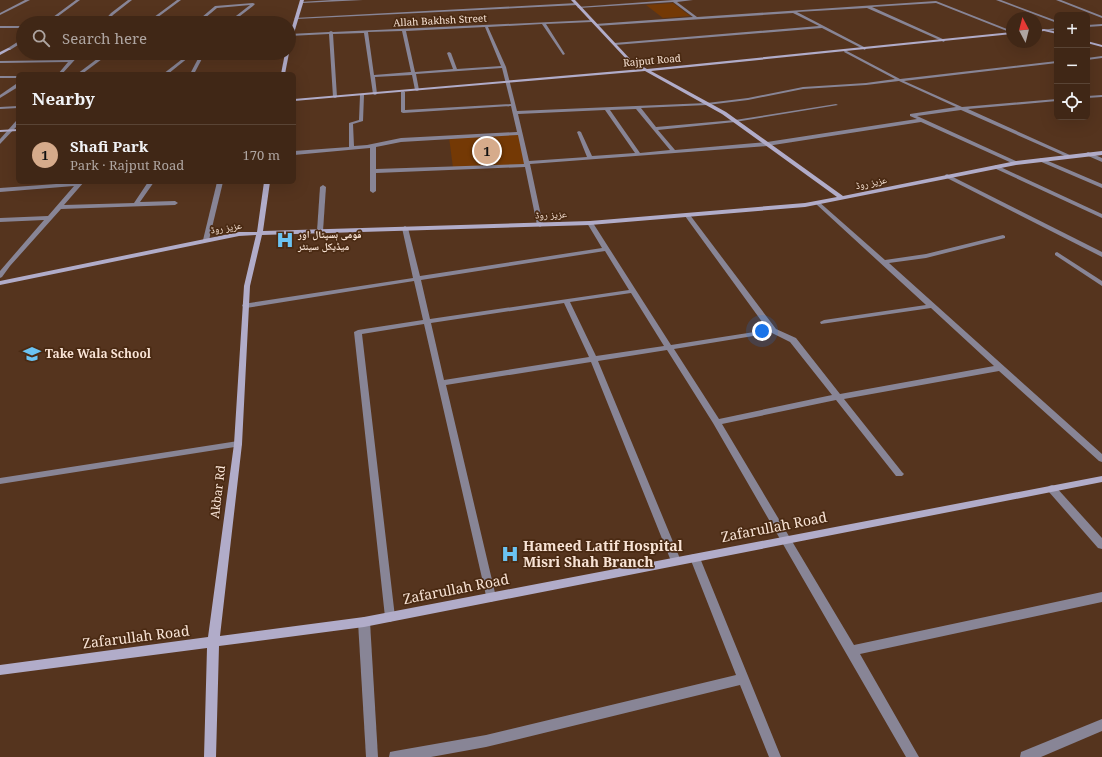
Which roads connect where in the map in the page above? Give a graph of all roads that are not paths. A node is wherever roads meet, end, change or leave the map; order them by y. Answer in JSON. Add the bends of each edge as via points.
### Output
{"nodes":[{"id":1,"x":28,"y":0,"type":"edge"},
{"id":2,"x":78,"y":0,"type":"edge"},
{"id":3,"x":130,"y":0,"type":"edge"},
{"id":4,"x":179,"y":0,"type":"edge"},
{"id":5,"x":361,"y":0,"type":"edge"},
{"id":6,"x":573,"y":0,"type":"edge"},
{"id":7,"x":691,"y":0,"type":"edge"},
{"id":8,"x":998,"y":0,"type":"edge"},
{"id":9,"x":1058,"y":0,"type":"edge"},
{"id":10,"x":302,"y":1,"type":"edge"},
{"id":11,"x":333,"y":1,"type":"edge"},
{"id":12,"x":674,"y":1,"type":"edge"},
{"id":13,"x":578,"y":6,"type":"junction"},
{"id":14,"x":868,"y":7,"type":"junction"},
{"id":15,"x":794,"y":12,"type":"junction"},
{"id":16,"x":0,"y":14,"type":"edge"},
{"id":17,"x":56,"y":16,"type":"edge"},
{"id":18,"x":110,"y":16,"type":"edge"},
{"id":19,"x":157,"y":16,"type":"edge"},
{"id":20,"x":205,"y":16,"type":"edge"},
{"id":21,"x":238,"y":16,"type":"edge"},
{"id":22,"x":1102,"y":16,"type":"edge"},
{"id":23,"x":296,"y":18,"type":"joint"},
{"id":24,"x":696,"y":18,"type":"junction"},
{"id":25,"x":1054,"y":21,"type":"edge"},
{"id":26,"x":543,"y":23,"type":"junction"},
{"id":27,"x":594,"y":23,"type":"junction"},
{"id":28,"x":1102,"y":25,"type":"edge"},
{"id":29,"x":486,"y":26,"type":"junction"},
{"id":30,"x":1090,"y":26,"type":"edge"},
{"id":31,"x":0,"y":27,"type":"edge"},
{"id":32,"x":16,"y":27,"type":"edge"},
{"id":33,"x":824,"y":27,"type":"junction"},
{"id":34,"x":1054,"y":29,"type":"edge"},
{"id":35,"x":404,"y":30,"type":"junction"},
{"id":36,"x":1044,"y":30,"type":"joint"},
{"id":37,"x":366,"y":31,"type":"junction"},
{"id":38,"x":1006,"y":31,"type":"edge"},
{"id":39,"x":330,"y":32,"type":"junction"},
{"id":40,"x":1054,"y":32,"type":"edge"},
{"id":41,"x":1006,"y":34,"type":"edge"},
{"id":42,"x":296,"y":35,"type":"edge"},
{"id":43,"x":944,"y":41,"type":"junction"},
{"id":44,"x":1090,"y":43,"type":"edge"},
{"id":45,"x":16,"y":44,"type":"edge"},
{"id":46,"x":615,"y":44,"type":"junction"},
{"id":47,"x":1102,"y":46,"type":"edge"},
{"id":48,"x":0,"y":49,"type":"edge"},
{"id":49,"x":9,"y":49,"type":"junction"},
{"id":50,"x":865,"y":49,"type":"junction"},
{"id":51,"x":845,"y":51,"type":"junction"},
{"id":52,"x":449,"y":53,"type":"dead end"},
{"id":53,"x":0,"y":54,"type":"edge"},
{"id":54,"x":563,"y":54,"type":"dead end"},
{"id":55,"x":1102,"y":57,"type":"edge"},
{"id":56,"x":1090,"y":59,"type":"edge"},
{"id":57,"x":99,"y":60,"type":"edge"},
{"id":58,"x":183,"y":60,"type":"edge"},
{"id":59,"x":199,"y":60,"type":"edge"},
{"id":60,"x":286,"y":60,"type":"edge"},
{"id":61,"x":72,"y":61,"type":"joint"},
{"id":62,"x":0,"y":62,"type":"edge"},
{"id":63,"x":1054,"y":62,"type":"edge"},
{"id":64,"x":504,"y":67,"type":"junction"},
{"id":65,"x":455,"y":70,"type":"junction"},
{"id":66,"x":645,"y":70,"type":"junction"},
{"id":67,"x":62,"y":72,"type":"edge"},
{"id":68,"x":83,"y":72,"type":"edge"},
{"id":69,"x":168,"y":72,"type":"edge"},
{"id":70,"x":193,"y":72,"type":"edge"},
{"id":71,"x":283,"y":72,"type":"edge"},
{"id":72,"x":413,"y":74,"type":"junction"},
{"id":73,"x":16,"y":76,"type":"edge"},
{"id":74,"x":372,"y":76,"type":"junction"},
{"id":75,"x":0,"y":77,"type":"edge"},
{"id":76,"x":899,"y":80,"type":"junction"},
{"id":77,"x":507,"y":82,"type":"junction"},
{"id":78,"x":16,"y":86,"type":"edge"},
{"id":79,"x":417,"y":90,"type":"junction"},
{"id":80,"x":403,"y":92,"type":"junction"},
{"id":81,"x":375,"y":94,"type":"junction"},
{"id":82,"x":362,"y":95,"type":"junction"},
{"id":83,"x":1102,"y":96,"type":"edge"},
{"id":84,"x":0,"y":97,"type":"edge"},
{"id":85,"x":335,"y":97,"type":"junction"},
{"id":86,"x":1090,"y":97,"type":"edge"},
{"id":87,"x":296,"y":100,"type":"edge"},
{"id":88,"x":1054,"y":100,"type":"edge"},
{"id":89,"x":707,"y":104,"type":"junction"},
{"id":90,"x":513,"y":105,"type":"junction"},
{"id":91,"x":836,"y":105,"type":"dead end"},
{"id":92,"x":16,"y":107,"type":"edge"},
{"id":93,"x":637,"y":107,"type":"junction"},
{"id":94,"x":0,"y":108,"type":"edge"},
{"id":95,"x":962,"y":108,"type":"junction"},
{"id":96,"x":607,"y":109,"type":"junction"},
{"id":97,"x":515,"y":113,"type":"junction"},
{"id":98,"x":922,"y":120,"type":"junction"},
{"id":99,"x":735,"y":121,"type":"junction"},
{"id":100,"x":16,"y":124,"type":"edge"},
{"id":101,"x":655,"y":129,"type":"junction"},
{"id":102,"x":11,"y":130,"type":"junction"},
{"id":103,"x":16,"y":130,"type":"edge"},
{"id":104,"x":0,"y":131,"type":"edge"},
{"id":105,"x":579,"y":132,"type":"dead end"},
{"id":106,"x":520,"y":133,"type":"junction"},
{"id":107,"x":0,"y":142,"type":"edge"},
{"id":108,"x":767,"y":144,"type":"junction"},
{"id":109,"x":373,"y":146,"type":"junction"},
{"id":110,"x":352,"y":148,"type":"junction"},
{"id":111,"x":673,"y":151,"type":"junction"},
{"id":112,"x":296,"y":153,"type":"edge"},
{"id":113,"x":1102,"y":153,"type":"edge"},
{"id":114,"x":638,"y":154,"type":"junction"},
{"id":115,"x":1088,"y":154,"type":"junction"},
{"id":116,"x":1069,"y":156,"type":"junction"},
{"id":117,"x":590,"y":158,"type":"junction"},
{"id":118,"x":1041,"y":160,"type":"junction"},
{"id":119,"x":1102,"y":160,"type":"edge"},
{"id":120,"x":1016,"y":162,"type":"junction"},
{"id":121,"x":527,"y":164,"type":"junction"},
{"id":122,"x":996,"y":167,"type":"junction"},
{"id":123,"x":373,"y":171,"type":"junction"},
{"id":124,"x":947,"y":176,"type":"junction"},
{"id":125,"x":69,"y":184,"type":"edge"},
{"id":126,"x":79,"y":184,"type":"edge"},
{"id":127,"x":150,"y":184,"type":"edge"},
{"id":128,"x":220,"y":184,"type":"edge"},
{"id":129,"x":267,"y":184,"type":"edge"},
{"id":130,"x":1102,"y":186,"type":"edge"},
{"id":131,"x":323,"y":187,"type":"dead end"},
{"id":132,"x":0,"y":190,"type":"edge"},
{"id":133,"x":373,"y":191,"type":"dead end"},
{"id":134,"x":842,"y":198,"type":"junction"},
{"id":135,"x":175,"y":203,"type":"dead end"},
{"id":136,"x":818,"y":203,"type":"junction"},
{"id":137,"x":136,"y":204,"type":"junction"},
{"id":138,"x":59,"y":207,"type":"junction"},
{"id":139,"x":688,"y":216,"type":"junction"},
{"id":140,"x":1102,"y":216,"type":"edge"},
{"id":141,"x":49,"y":218,"type":"junction"},
{"id":142,"x":0,"y":220,"type":"edge"},
{"id":143,"x":590,"y":223,"type":"junction"},
{"id":144,"x":540,"y":225,"type":"junction"},
{"id":145,"x":405,"y":228,"type":"junction"},
{"id":146,"x":320,"y":231,"type":"junction"},
{"id":147,"x":260,"y":232,"type":"junction"},
{"id":148,"x":1003,"y":237,"type":"dead end"},
{"id":149,"x":206,"y":240,"type":"junction"},
{"id":150,"x":606,"y":249,"type":"junction"},
{"id":151,"x":1057,"y":254,"type":"dead end"},
{"id":152,"x":1102,"y":255,"type":"edge"},
{"id":153,"x":2,"y":260,"type":"dead end"},
{"id":154,"x":883,"y":262,"type":"junction"},
{"id":155,"x":8,"y":265,"type":"junction"},
{"id":156,"x":0,"y":276,"type":"edge"},
{"id":157,"x":417,"y":280,"type":"junction"},
{"id":158,"x":0,"y":283,"type":"edge"},
{"id":159,"x":1102,"y":284,"type":"edge"},
{"id":160,"x":633,"y":291,"type":"junction"},
{"id":161,"x":566,"y":301,"type":"junction"},
{"id":162,"x":246,"y":306,"type":"junction"},
{"id":163,"x":932,"y":306,"type":"junction"},
{"id":164,"x":824,"y":322,"type":"dead end"},
{"id":165,"x":427,"y":323,"type":"junction"},
{"id":166,"x":773,"y":331,"type":"junction"},
{"id":167,"x":668,"y":346,"type":"junction"},
{"id":168,"x":594,"y":358,"type":"junction"},
{"id":169,"x":1000,"y":368,"type":"junction"},
{"id":170,"x":441,"y":383,"type":"junction"},
{"id":171,"x":837,"y":397,"type":"junction"},
{"id":172,"x":717,"y":422,"type":"junction"},
{"id":173,"x":238,"y":444,"type":"junction"},
{"id":174,"x":1102,"y":459,"type":"edge"},
{"id":175,"x":899,"y":474,"type":"dead end"},
{"id":176,"x":1102,"y":479,"type":"edge"},
{"id":177,"x":0,"y":481,"type":"edge"},
{"id":178,"x":1052,"y":489,"type":"junction"},
{"id":179,"x":787,"y":540,"type":"junction"},
{"id":180,"x":1102,"y":545,"type":"edge"},
{"id":181,"x":694,"y":558,"type":"junction"},
{"id":182,"x":676,"y":561,"type":"junction"},
{"id":183,"x":491,"y":597,"type":"junction"},
{"id":184,"x":1102,"y":597,"type":"edge"},
{"id":185,"x":390,"y":617,"type":"junction"},
{"id":186,"x":364,"y":622,"type":"junction"},
{"id":187,"x":213,"y":643,"type":"junction"},
{"id":188,"x":851,"y":651,"type":"junction"},
{"id":189,"x":0,"y":670,"type":"edge"},
{"id":190,"x":743,"y":679,"type":"junction"},
{"id":191,"x":1102,"y":726,"type":"edge"},
{"id":192,"x":210,"y":757,"type":"edge"},
{"id":193,"x":372,"y":757,"type":"edge"},
{"id":194,"x":395,"y":757,"type":"edge"},
{"id":195,"x":775,"y":757,"type":"edge"},
{"id":196,"x":912,"y":757,"type":"edge"},
{"id":197,"x":1026,"y":757,"type":"edge"}],
"edges":[{"from":1,"to":16,"type":"street"},
{"from":2,"to":17,"type":"street"},
{"from":3,"to":18,"type":"street"},
{"from":4,"to":19,"type":"street"},
{"from":5,"to":11,"type":"street"},
{"from":6,"to":13,"type":"street"},
{"from":7,"to":12,"type":"street"},
{"from":8,"to":25,"type":"street"},
{"from":9,"to":22,"type":"street"},
{"from":10,"to":11,"type":"street"},
{"from":10,"to":23,"type":"street"},
{"from":12,"to":13,"type":"street"},
{"from":12,"to":24,"type":"street"},
{"from":13,"to":23,"type":"street"},
{"from":13,"to":27,"type":"street"},
{"from":14,"to":15,"type":"street","name":"Allah Bakhsh Street"},
{"from":14,"to":38,"type":"street","name":"Allah Bakhsh Street","via":[[936,2]]},
{"from":14,"to":43,"type":"street"},
{"from":15,"to":24,"type":"street","name":"Allah Bakhsh Street"},
{"from":15,"to":33,"type":"street"},
{"from":20,"to":21,"type":"street","via":[[216,7],[253,4]]},
{"from":24,"to":27,"type":"street","name":"Allah Bakhsh Street"},
{"from":26,"to":27,"type":"street","name":"Allah Bakhsh Street"},
{"from":26,"to":29,"type":"street","name":"Allah Bakhsh Street"},
{"from":26,"to":54,"type":"street"},
{"from":27,"to":46,"type":"street"},
{"from":28,"to":30,"type":"street"},
{"from":29,"to":35,"type":"street","name":"Allah Bakhsh Street"},
{"from":29,"to":64,"type":"street"},
{"from":31,"to":32,"type":"street"},
{"from":33,"to":46,"type":"street"},
{"from":33,"to":50,"type":"street"},
{"from":34,"to":36,"type":"street"},
{"from":35,"to":37,"type":"street","name":"Allah Bakhsh Street"},
{"from":35,"to":72,"type":"street"},
{"from":36,"to":40,"type":"street"},
{"from":37,"to":39,"type":"street","name":"Allah Bakhsh Street"},
{"from":37,"to":74,"type":"street"},
{"from":39,"to":42,"type":"street","name":"Allah Bakhsh Street"},
{"from":39,"to":85,"type":"street"},
{"from":41,"to":43,"type":"street","name":"Rajput Road"},
{"from":43,"to":50,"type":"street","name":"Rajput Road"},
{"from":44,"to":47,"type":"street"},
{"from":45,"to":49,"type":"street"},
{"from":46,"to":66,"type":"street","via":[[622,54]]},
{"from":48,"to":49,"type":"street"},
{"from":49,"to":53,"type":"street"},
{"from":50,"to":51,"type":"street","name":"Rajput Road"},
{"from":51,"to":66,"type":"street","name":"Rajput Road"},
{"from":51,"to":76,"type":"street"},
{"from":52,"to":65,"type":"street"},
{"from":55,"to":56,"type":"street"},
{"from":57,"to":68,"type":"street"},
{"from":58,"to":69,"type":"street"},
{"from":59,"to":70,"type":"street"},
{"from":60,"to":71,"type":"street"},
{"from":61,"to":62,"type":"street"},
{"from":61,"to":67,"type":"street"},
{"from":63,"to":76,"type":"street"},
{"from":64,"to":65,"type":"street"},
{"from":64,"to":77,"type":"street"},
{"from":65,"to":72,"type":"street"},
{"from":66,"to":77,"type":"street","name":"Rajput Road"},
{"from":66,"to":89,"type":"street"},
{"from":72,"to":74,"type":"street"},
{"from":72,"to":79,"type":"street"},
{"from":73,"to":75,"type":"street"},
{"from":74,"to":81,"type":"street"},
{"from":76,"to":89,"type":"street","via":[[803,88]]},
{"from":76,"to":95,"type":"street"},
{"from":77,"to":79,"type":"street","name":"Rajput Road"},
{"from":77,"to":90,"type":"street"},
{"from":78,"to":84,"type":"street"},
{"from":79,"to":80,"type":"street","name":"Rajput Road"},
{"from":80,"to":81,"type":"street","name":"Rajput Road"},
{"from":80,"to":90,"type":"street","via":[[403,112]]},
{"from":81,"to":82,"type":"street","name":"Rajput Road"},
{"from":82,"to":85,"type":"street","name":"Rajput Road"},
{"from":82,"to":110,"type":"street","via":[[361,122],[351,123]]},
{"from":83,"to":86,"type":"street"},
{"from":85,"to":87,"type":"street","name":"Rajput Road"},
{"from":88,"to":95,"type":"street"},
{"from":89,"to":93,"type":"street"},
{"from":89,"to":99,"type":"street"},
{"from":90,"to":97,"type":"street"},
{"from":91,"to":99,"type":"street"},
{"from":92,"to":94,"type":"street"},
{"from":93,"to":96,"type":"street"},
{"from":93,"to":101,"type":"street"},
{"from":95,"to":98,"type":"street","via":[[912,115]]},
{"from":95,"to":116,"type":"street"},
{"from":96,"to":97,"type":"street"},
{"from":96,"to":114,"type":"street"},
{"from":97,"to":106,"type":"street"},
{"from":98,"to":108,"type":"street"},
{"from":98,"to":120,"type":"street"},
{"from":99,"to":101,"type":"street"},
{"from":99,"to":108,"type":"street"},
{"from":100,"to":102,"type":"street"},
{"from":101,"to":111,"type":"street"},
{"from":102,"to":103,"type":"street"},
{"from":102,"to":104,"type":"street"},
{"from":102,"to":107,"type":"street"},
{"from":105,"to":117,"type":"street"},
{"from":106,"to":109,"type":"street","via":[[401,140]]},
{"from":106,"to":121,"type":"street"},
{"from":108,"to":111,"type":"street"},
{"from":108,"to":134,"type":"street"},
{"from":109,"to":110,"type":"street"},
{"from":109,"to":123,"type":"street"},
{"from":110,"to":112,"type":"street"},
{"from":111,"to":114,"type":"street"},
{"from":113,"to":115,"type":"street","name":"عزیز روڈ"},
{"from":114,"to":117,"type":"street"},
{"from":115,"to":116,"type":"street","name":"عزیز روڈ"},
{"from":115,"to":119,"type":"street"},
{"from":116,"to":118,"type":"street","name":"عزیز روڈ"},
{"from":117,"to":121,"type":"street"},
{"from":118,"to":120,"type":"street","name":"عزیز روڈ"},
{"from":118,"to":130,"type":"street"},
{"from":120,"to":122,"type":"street","name":"عزیز روڈ"},
{"from":121,"to":123,"type":"street"},
{"from":121,"to":144,"type":"street"},
{"from":122,"to":124,"type":"street","name":"عزیز روڈ"},
{"from":122,"to":140,"type":"street"},
{"from":123,"to":133,"type":"street"},
{"from":124,"to":134,"type":"street","name":"عزیز روڈ"},
{"from":124,"to":152,"type":"street"},
{"from":125,"to":132,"type":"street"},
{"from":126,"to":138,"type":"street"},
{"from":127,"to":137,"type":"street"},
{"from":128,"to":149,"type":"street"},
{"from":129,"to":147,"type":"street","name":"Akbar Rd"},
{"from":131,"to":146,"type":"street"},
{"from":134,"to":136,"type":"street","name":"عزیز روڈ"},
{"from":135,"to":137,"type":"street"},
{"from":136,"to":139,"type":"street","name":"عزیز روڈ"},
{"from":136,"to":154,"type":"street"},
{"from":137,"to":138,"type":"street"},
{"from":138,"to":141,"type":"street"},
{"from":139,"to":143,"type":"street","name":"عزیز روڈ"},
{"from":139,"to":166,"type":"street"},
{"from":141,"to":142,"type":"street"},
{"from":141,"to":155,"type":"street"},
{"from":143,"to":144,"type":"street","name":"عزیز روڈ"},
{"from":143,"to":150,"type":"street"},
{"from":144,"to":145,"type":"street","name":"عزیز روڈ"},
{"from":145,"to":146,"type":"street","name":"عزیز روڈ"},
{"from":145,"to":157,"type":"street"},
{"from":146,"to":147,"type":"street","name":"عزیز روڈ"},
{"from":147,"to":149,"type":"street","name":"عزیز روڈ"},
{"from":147,"to":162,"type":"street","name":"Akbar Rd","via":[[247,286]]},
{"from":148,"to":154,"type":"street","via":[[926,256]]},
{"from":149,"to":158,"type":"street","name":"عزیز روڈ"},
{"from":150,"to":157,"type":"street"},
{"from":150,"to":160,"type":"street"},
{"from":151,"to":159,"type":"street"},
{"from":153,"to":155,"type":"street"},
{"from":154,"to":163,"type":"street"},
{"from":155,"to":156,"type":"street"},
{"from":157,"to":162,"type":"street"},
{"from":157,"to":165,"type":"street"},
{"from":160,"to":161,"type":"street"},
{"from":160,"to":167,"type":"street"},
{"from":161,"to":165,"type":"street"},
{"from":161,"to":168,"type":"street"},
{"from":162,"to":173,"type":"street","name":"Akbar Rd"},
{"from":163,"to":164,"type":"street"},
{"from":163,"to":169,"type":"street"},
{"from":165,"to":170,"type":"street"},
{"from":165,"to":185,"type":"street","via":[[358,332]]},
{"from":166,"to":167,"type":"street"},
{"from":166,"to":171,"type":"street","via":[[793,340]]},
{"from":167,"to":168,"type":"street"},
{"from":167,"to":172,"type":"street"},
{"from":168,"to":170,"type":"street"},
{"from":168,"to":182,"type":"street"},
{"from":169,"to":171,"type":"street"},
{"from":169,"to":174,"type":"street"},
{"from":170,"to":183,"type":"street"},
{"from":171,"to":172,"type":"street"},
{"from":171,"to":175,"type":"street"},
{"from":172,"to":179,"type":"street"},
{"from":173,"to":177,"type":"street"},
{"from":173,"to":187,"type":"street","name":"Akbar Rd"},
{"from":176,"to":178,"type":"street","name":"Zafarullah Road"},
{"from":178,"to":179,"type":"street","name":"Zafarullah Road"},
{"from":178,"to":180,"type":"street"},
{"from":179,"to":181,"type":"street","name":"Zafarullah Road"},
{"from":179,"to":188,"type":"street"},
{"from":181,"to":182,"type":"street","name":"Zafarullah Road"},
{"from":181,"to":190,"type":"street"},
{"from":182,"to":183,"type":"street","name":"Zafarullah Road"},
{"from":183,"to":185,"type":"street","name":"Zafarullah Road"},
{"from":184,"to":188,"type":"street"},
{"from":185,"to":186,"type":"street","name":"Zafarullah Road"},
{"from":186,"to":187,"type":"street","name":"Zafarullah Road"},
{"from":186,"to":193,"type":"street"},
{"from":187,"to":189,"type":"street","name":"Zafarullah Road"},
{"from":187,"to":192,"type":"street","name":"Akbar Rd"},
{"from":188,"to":196,"type":"street"},
{"from":190,"to":194,"type":"street","via":[[486,741]]},
{"from":190,"to":195,"type":"street"},
{"from":191,"to":197,"type":"street"}]}
